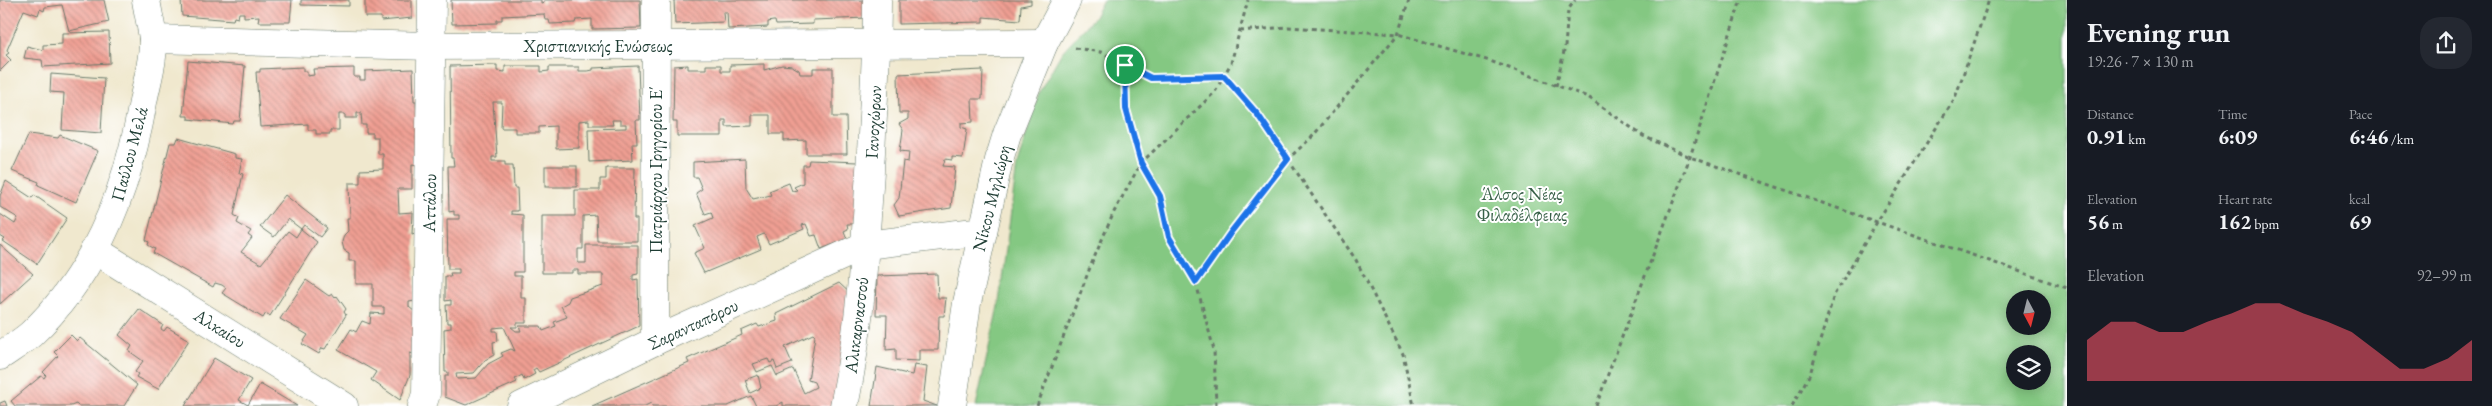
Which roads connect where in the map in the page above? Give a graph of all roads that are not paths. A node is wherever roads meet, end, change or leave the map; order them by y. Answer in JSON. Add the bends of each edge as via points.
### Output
{"nodes":[{"id":1,"x":146,"y":0,"type":"edge"},
{"id":2,"x":432,"y":0,"type":"edge"},
{"id":3,"x":656,"y":0,"type":"edge"},
{"id":4,"x":877,"y":0,"type":"edge"},
{"id":5,"x":1067,"y":0,"type":"edge"},
{"id":6,"x":153,"y":39,"type":"junction"},
{"id":7,"x":1044,"y":43,"type":"junction"},
{"id":8,"x":877,"y":45,"type":"junction"},
{"id":9,"x":431,"y":46,"type":"junction"},
{"id":10,"x":656,"y":46,"type":"junction"},
{"id":11,"x":983,"y":231,"type":"junction"},
{"id":12,"x":866,"y":244,"type":"junction"},
{"id":13,"x":95,"y":250,"type":"junction"},
{"id":14,"x":655,"y":341,"type":"junction"},
{"id":15,"x":0,"y":356,"type":"edge"},
{"id":16,"x":344,"y":406,"type":"edge"},
{"id":17,"x":422,"y":406,"type":"edge"},
{"id":18,"x":521,"y":406,"type":"edge"},
{"id":19,"x":844,"y":406,"type":"edge"},
{"id":20,"x":952,"y":406,"type":"edge"}],
"edges":[{"from":1,"to":6,"type":"street","name":"Παύλου Μελά"},
{"from":2,"to":9,"type":"street","name":"Αττάλου"},
{"from":3,"to":10,"type":"street","name":"Πατριάρχου Γρηγορίου Ε΄"},
{"from":4,"to":8,"type":"street","name":"Γανοχώρων"},
{"from":5,"to":7,"type":"street","name":"Νίκου Μηλιώρη"},
{"from":6,"to":9,"type":"street","name":"Χριστιανικής Ενώσεως"},
{"from":6,"to":13,"type":"street","name":"Παύλου Μελά","via":[[150,69],[126,179]]},
{"from":7,"to":8,"type":"street","name":"Χριστιανικής Ενώσεως"},
{"from":7,"to":11,"type":"street","name":"Νίκου Μηλιώρη","via":[[1007,134]]},
{"from":8,"to":10,"type":"street","name":"Χριστιανικής Ενώσεως"},
{"from":8,"to":12,"type":"street","name":"Γανοχώρων"},
{"from":9,"to":10,"type":"street","name":"Χριστιανικής Ενώσεως"},
{"from":9,"to":17,"type":"street","name":"Αττάλου","via":[[427,374]]},
{"from":10,"to":14,"type":"street","name":"Πατριάρχου Γρηγορίου Ε΄"},
{"from":11,"to":12,"type":"street","name":"Σαρανταπόρου"},
{"from":11,"to":20,"type":"street","name":"Νίκου Μηλιώρη","via":[[966,303]]},
{"from":12,"to":14,"type":"street","name":"Σαρανταπόρου"},
{"from":12,"to":19,"type":"street","name":"Αλικαρνασσού","via":[[858,323]]},
{"from":13,"to":15,"type":"street","name":"Παύλου Μελά","via":[[63,299],[30,335]]},
{"from":13,"to":16,"type":"street","name":"Αλκαίου"},
{"from":14,"to":18,"type":"street","name":"Σαρανταπόρου"}]}
